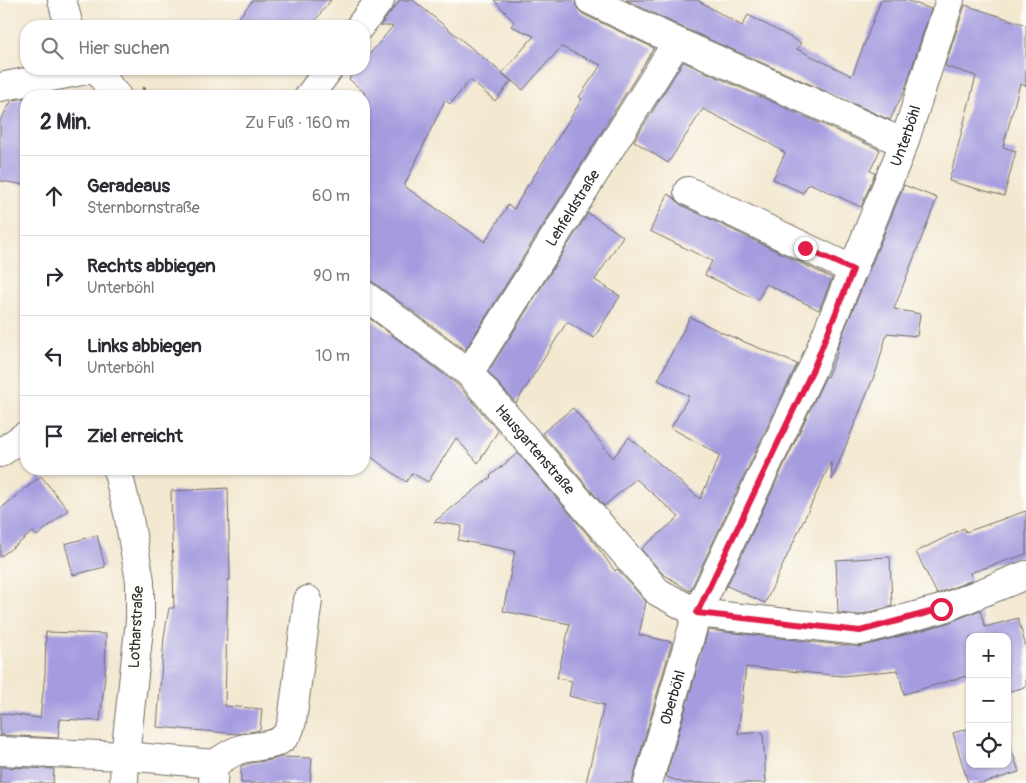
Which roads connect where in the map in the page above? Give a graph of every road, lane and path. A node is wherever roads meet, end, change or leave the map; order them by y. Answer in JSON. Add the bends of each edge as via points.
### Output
{"nodes":[{"id":1,"x":62,"y":0,"type":"edge"},
{"id":2,"x":380,"y":0,"type":"edge"},
{"id":3,"x":590,"y":0,"type":"edge"},
{"id":4,"x":950,"y":0,"type":"edge"},
{"id":5,"x":67,"y":20,"type":"edge"},
{"id":6,"x":365,"y":20,"type":"edge"},
{"id":7,"x":677,"y":42,"type":"junction"},
{"id":8,"x":61,"y":75,"type":"edge"},
{"id":9,"x":101,"y":75,"type":"edge"},
{"id":10,"x":325,"y":75,"type":"edge"},
{"id":11,"x":0,"y":87,"type":"edge"},
{"id":12,"x":111,"y":90,"type":"edge"},
{"id":13,"x":313,"y":90,"type":"edge"},
{"id":14,"x":904,"y":143,"type":"junction"},
{"id":15,"x":688,"y":191,"type":"dead end"},
{"id":16,"x":853,"y":270,"type":"junction"},
{"id":17,"x":370,"y":299,"type":"edge"},
{"id":18,"x":469,"y":373,"type":"junction"},
{"id":19,"x":20,"y":439,"type":"edge"},
{"id":20,"x":0,"y":453,"type":"edge"},
{"id":21,"x":118,"y":475,"type":"edge"},
{"id":22,"x":1026,"y":575,"type":"edge"},
{"id":23,"x":308,"y":600,"type":"dead end"},
{"id":24,"x":697,"y":613,"type":"junction"},
{"id":25,"x":0,"y":751,"type":"edge"},
{"id":26,"x":125,"y":756,"type":"junction"},
{"id":27,"x":213,"y":774,"type":"edge"},
{"id":28,"x":124,"y":783,"type":"edge"},
{"id":29,"x":648,"y":783,"type":"edge"}],
"edges":[{"from":1,"to":5,"type":"street"},
{"from":2,"to":6,"type":"street"},
{"from":3,"to":7,"type":"street"},
{"from":4,"to":14,"type":"street","name":"Unterböhl"},
{"from":7,"to":14,"type":"street"},
{"from":7,"to":18,"type":"street","name":"Lehfeldstraße"},
{"from":8,"to":11,"type":"street"},
{"from":9,"to":12,"type":"street"},
{"from":10,"to":13,"type":"street"},
{"from":14,"to":16,"type":"street","name":"Unterböhl"},
{"from":15,"to":16,"type":"street"},
{"from":16,"to":24,"type":"street","name":"Unterböhl","via":[[814,367]]},
{"from":17,"to":18,"type":"street","name":"Hausgartenstraße"},
{"from":18,"to":24,"type":"street","name":"Hausgartenstraße","via":[[658,592]]},
{"from":19,"to":20,"type":"street"},
{"from":21,"to":26,"type":"street","name":"Lotharstraße","via":[[140,581],[140,620]]},
{"from":22,"to":24,"type":"street","via":[[941,609],[860,631]]},
{"from":23,"to":27,"type":"street","via":[[288,734],[271,744],[232,753]]},
{"from":24,"to":29,"type":"street","name":"Oberböhl"},
{"from":25,"to":26,"type":"street"},
{"from":26,"to":27,"type":"street"},
{"from":26,"to":28,"type":"street","name":"Lotharstraße"}]}
